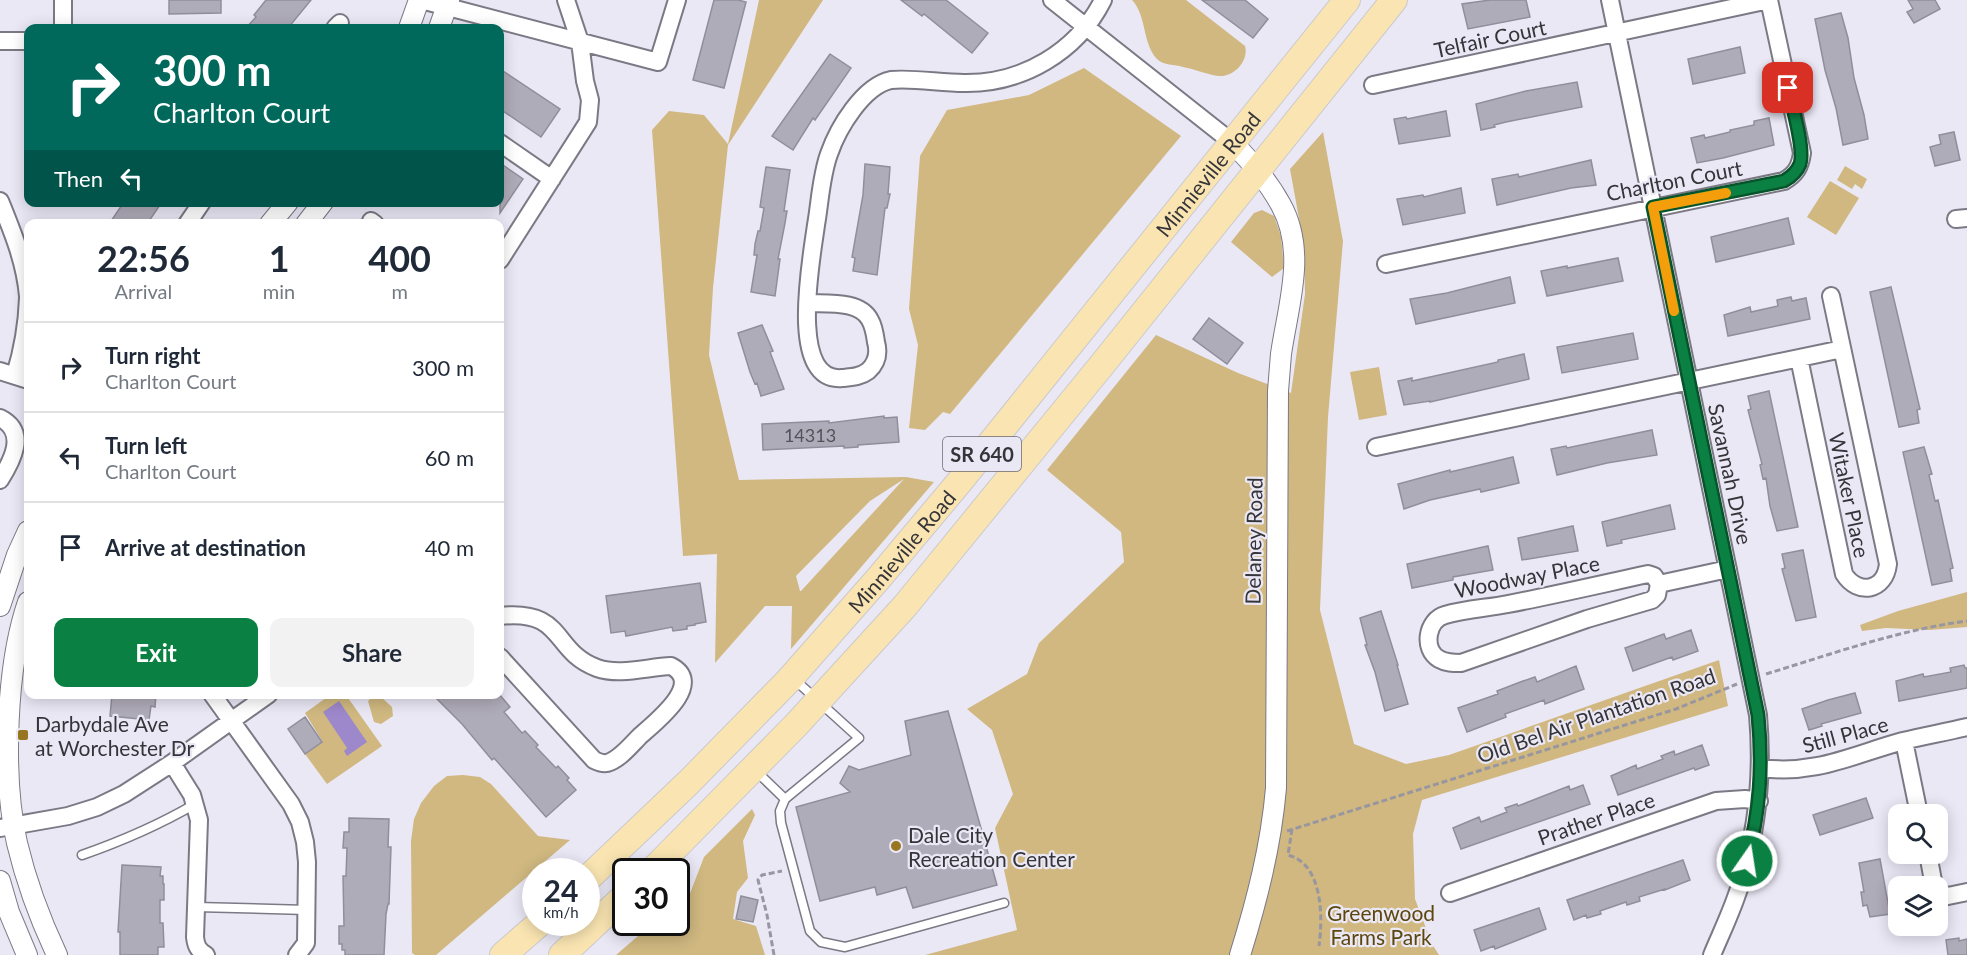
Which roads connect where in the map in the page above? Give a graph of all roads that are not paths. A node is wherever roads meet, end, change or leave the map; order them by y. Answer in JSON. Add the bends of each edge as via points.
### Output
{"nodes":[{"id":1,"x":63,"y":0,"type":"edge"},
{"id":2,"x":420,"y":0,"type":"edge"},
{"id":3,"x":566,"y":0,"type":"edge"},
{"id":4,"x":677,"y":0,"type":"edge"},
{"id":5,"x":1052,"y":0,"type":"edge"},
{"id":6,"x":1103,"y":0,"type":"edge"},
{"id":7,"x":1347,"y":0,"type":"edge"},
{"id":8,"x":1394,"y":0,"type":"edge"},
{"id":9,"x":1610,"y":0,"type":"edge"},
{"id":10,"x":1769,"y":0,"type":"edge"},
{"id":11,"x":449,"y":4,"type":"edge"},
{"id":12,"x":1726,"y":5,"type":"edge"},
{"id":13,"x":63,"y":24,"type":"edge"},
{"id":14,"x":411,"y":24,"type":"edge"},
{"id":15,"x":441,"y":24,"type":"edge"},
{"id":16,"x":1086,"y":27,"type":"junction"},
{"id":17,"x":1617,"y":34,"type":"junction"},
{"id":18,"x":0,"y":41,"type":"edge"},
{"id":19,"x":24,"y":41,"type":"edge"},
{"id":20,"x":579,"y":42,"type":"junction"},
{"id":21,"x":1373,"y":86,"type":"dead end"},
{"id":22,"x":1233,"y":143,"type":"junction"},
{"id":23,"x":504,"y":146,"type":"edge"},
{"id":24,"x":1258,"y":170,"type":"junction"},
{"id":25,"x":552,"y":179,"type":"junction"},
{"id":26,"x":0,"y":201,"type":"edge"},
{"id":27,"x":284,"y":207,"type":"edge"},
{"id":28,"x":319,"y":207,"type":"edge"},
{"id":29,"x":1653,"y":207,"type":"junction"},
{"id":30,"x":274,"y":219,"type":"edge"},
{"id":31,"x":310,"y":219,"type":"edge"},
{"id":32,"x":24,"y":249,"type":"edge"},
{"id":33,"x":504,"y":254,"type":"edge"},
{"id":34,"x":1386,"y":264,"type":"dead end"},
{"id":35,"x":1831,"y":296,"type":"dead end"},
{"id":36,"x":808,"y":303,"type":"junction"},
{"id":37,"x":24,"y":342,"type":"edge"},
{"id":38,"x":1842,"y":349,"type":"junction"},
{"id":39,"x":1799,"y":358,"type":"junction"},
{"id":40,"x":15,"y":375,"type":"edge"},
{"id":41,"x":1689,"y":381,"type":"junction"},
{"id":42,"x":0,"y":418,"type":"edge"},
{"id":43,"x":1376,"y":447,"type":"dead end"},
{"id":44,"x":0,"y":480,"type":"edge"},
{"id":45,"x":24,"y":540,"type":"edge"},
{"id":46,"x":1728,"y":569,"type":"junction"},
{"id":47,"x":1659,"y":584,"type":"junction"},
{"id":48,"x":0,"y":606,"type":"edge"},
{"id":49,"x":504,"y":616,"type":"edge"},
{"id":50,"x":24,"y":618,"type":"edge"},
{"id":51,"x":504,"y":661,"type":"edge"},
{"id":52,"x":792,"y":677,"type":"junction"},
{"id":53,"x":216,"y":699,"type":"edge"},
{"id":54,"x":262,"y":699,"type":"edge"},
{"id":55,"x":819,"y":701,"type":"junction"},
{"id":56,"x":232,"y":721,"type":"junction"},
{"id":57,"x":1967,"y":727,"type":"edge"},
{"id":58,"x":1904,"y":741,"type":"junction"},
{"id":59,"x":172,"y":763,"type":"junction"},
{"id":60,"x":1761,"y":768,"type":"junction"},
{"id":61,"x":754,"y":769,"type":"junction"},
{"id":62,"x":785,"y":799,"type":"junction"},
{"id":63,"x":1759,"y":801,"type":"junction"},
{"id":64,"x":196,"y":804,"type":"junction"},
{"id":65,"x":1917,"y":804,"type":"edge"},
{"id":66,"x":7,"y":827,"type":"edge"},
{"id":67,"x":82,"y":855,"type":"dead end"},
{"id":68,"x":665,"y":858,"type":"edge"},
{"id":69,"x":600,"y":867,"type":"edge"},
{"id":70,"x":0,"y":881,"type":"edge"},
{"id":71,"x":1967,"y":892,"type":"edge"},
{"id":72,"x":1450,"y":893,"type":"dead end"},
{"id":73,"x":1948,"y":896,"type":"edge"},
{"id":74,"x":1004,"y":903,"type":"dead end"},
{"id":75,"x":196,"y":907,"type":"junction"},
{"id":76,"x":612,"y":908,"type":"edge"},
{"id":77,"x":307,"y":910,"type":"junction"},
{"id":78,"x":525,"y":936,"type":"edge"},
{"id":79,"x":27,"y":955,"type":"edge"},
{"id":80,"x":57,"y":955,"type":"edge"},
{"id":81,"x":206,"y":955,"type":"edge"},
{"id":82,"x":297,"y":955,"type":"edge"},
{"id":83,"x":503,"y":955,"type":"edge"},
{"id":84,"x":562,"y":955,"type":"edge"},
{"id":85,"x":1240,"y":955,"type":"edge"},
{"id":86,"x":1712,"y":955,"type":"edge"}],
"edges":[{"from":1,"to":13,"type":"street"},
{"from":2,"to":11,"type":"street"},
{"from":2,"to":14,"type":"street"},
{"from":3,"to":20,"type":"street"},
{"from":4,"to":20,"type":"street","via":[[658,62]]},
{"from":5,"to":16,"type":"street"},
{"from":6,"to":16,"type":"street"},
{"from":7,"to":22,"type":"main road","name":"Minnieville Road","number":"SR 640"},
{"from":8,"to":24,"type":"main road","name":"Minnieville Road","number":"SR 640"},
{"from":9,"to":17,"type":"street","name":"Savannah Drive"},
{"from":10,"to":12,"type":"street","name":"Charlton Court"},
{"from":10,"to":29,"type":"street","name":"Charlton Court","via":[[1802,153],[1800,165],[1784,181]]},
{"from":11,"to":15,"type":"street"},
{"from":11,"to":20,"type":"street"},
{"from":12,"to":17,"type":"street","name":"Charlton Court"},
{"from":16,"to":22,"type":"street"},
{"from":16,"to":36,"type":"street","via":[[1053,57],[1016,75],[975,83],[891,80],[866,93],[835,141],[825,166]]},
{"from":17,"to":21,"type":"street","name":"Telfair Court"},
{"from":17,"to":29,"type":"street","name":"Savannah Drive"},
{"from":18,"to":19,"type":"street"},
{"from":20,"to":25,"type":"street","via":[[590,115]]},
{"from":22,"to":24,"type":"street","name":"Delaney Road"},
{"from":22,"to":52,"type":"main road","name":"Minnieville Road","number":"SR 640","via":[[953,489]]},
{"from":23,"to":25,"type":"street"},
{"from":24,"to":55,"type":"main road","name":"Minnieville Road","number":"SR 640","via":[[955,547]]},
{"from":24,"to":85,"type":"street","name":"Delaney Road","via":[[1290,225],[1294,260],[1278,391],[1276,788],[1267,855]]},
{"from":25,"to":33,"type":"street"},
{"from":26,"to":32,"type":"street"},
{"from":27,"to":30,"type":"street"},
{"from":28,"to":31,"type":"street"},
{"from":29,"to":34,"type":"street","name":"Charlton Court"},
{"from":29,"to":41,"type":"street","name":"Savannah Drive"},
{"from":35,"to":38,"type":"street","name":"Witaker Place"},
{"from":36,"to":36,"type":"street","via":[[853,307],[867,315],[878,348],[877,358],[868,370],[857,377],[838,379],[820,370],[808,337]]},
{"from":37,"to":40,"type":"street"},
{"from":38,"to":39,"type":"street"},
{"from":38,"to":39,"type":"street","name":"Witaker Place","via":[[1888,564],[1883,579],[1870,588],[1856,586],[1844,574]]},
{"from":39,"to":41,"type":"street"},
{"from":41,"to":43,"type":"street"},
{"from":41,"to":46,"type":"street","name":"Savannah Drive"},
{"from":42,"to":44,"type":"street","via":[[12,428],[16,449]]},
{"from":45,"to":48,"type":"street"},
{"from":46,"to":47,"type":"street","name":"Woodway Place"},
{"from":46,"to":60,"type":"street","name":"Savannah Drive","via":[[1758,715]]},
{"from":47,"to":47,"type":"street","name":"Woodway Place","via":[[1652,600],[1461,663],[1440,660],[1429,645],[1431,625],[1444,615],[1648,574]]},
{"from":49,"to":51,"type":"street","via":[[532,617],[547,623],[574,654],[598,668],[628,671],[671,666],[680,673],[682,688],[665,713],[623,752],[614,760],[601,763]]},
{"from":50,"to":66,"type":"street","via":[[11,694]]},
{"from":52,"to":55,"type":"lane"},
{"from":52,"to":69,"type":"main road","name":"Minnieville Road","number":"SR 640"},
{"from":53,"to":56,"type":"street"},
{"from":54,"to":56,"type":"street"},
{"from":55,"to":61,"type":"main road","name":"Minnieville Road","number":"SR 640"},
{"from":55,"to":62,"type":"lane","via":[[859,738]]},
{"from":56,"to":59,"type":"street"},
{"from":56,"to":77,"type":"street","via":[[300,822],[307,862]]},
{"from":57,"to":58,"type":"street","name":"Still Place"},
{"from":58,"to":60,"type":"street","name":"Still Place","via":[[1804,770]]},
{"from":58,"to":65,"type":"street","name":"Still Place"},
{"from":59,"to":64,"type":"street"},
{"from":59,"to":66,"type":"street","via":[[96,807]]},
{"from":60,"to":63,"type":"street","name":"Savannah Drive"},
{"from":61,"to":62,"type":"lane"},
{"from":61,"to":68,"type":"main road","name":"Minnieville Road","number":"SR 640"},
{"from":62,"to":74,"type":"lane","via":[[779,818],[810,932],[821,942],[845,947]]},
{"from":63,"to":72,"type":"street","name":"Prather Place","via":[[1716,801]]},
{"from":63,"to":86,"type":"street","name":"Savannah Drive","via":[[1741,884]]},
{"from":64,"to":67,"type":"lane","via":[[127,840]]},
{"from":64,"to":75,"type":"street"},
{"from":66,"to":80,"type":"street"},
{"from":70,"to":79,"type":"street"},
{"from":71,"to":73,"type":"street"},
{"from":75,"to":77,"type":"lane"},
{"from":75,"to":81,"type":"street","via":[[196,945]]},
{"from":76,"to":84,"type":"main road"},
{"from":77,"to":82,"type":"street","via":[[306,943]]},
{"from":78,"to":83,"type":"main road"}]}
